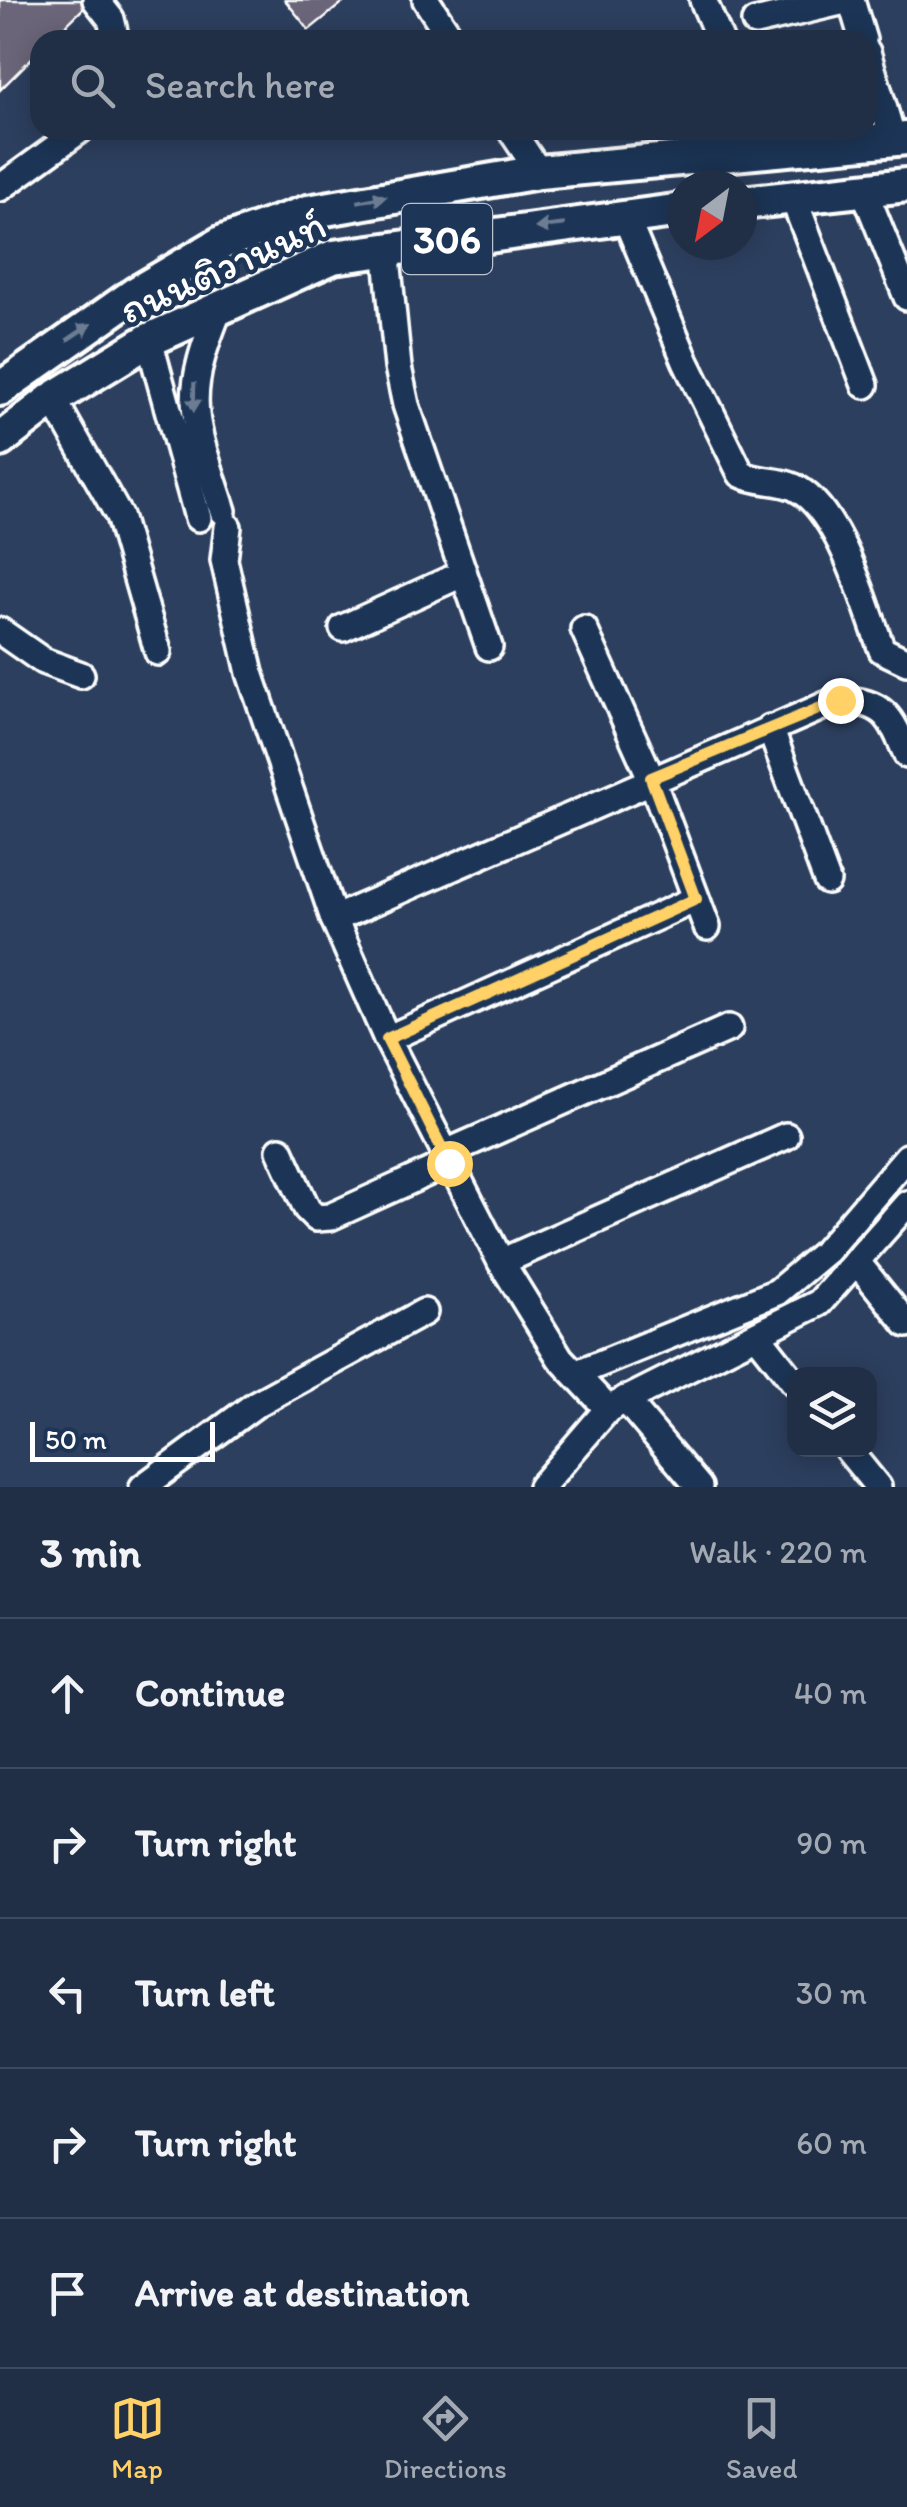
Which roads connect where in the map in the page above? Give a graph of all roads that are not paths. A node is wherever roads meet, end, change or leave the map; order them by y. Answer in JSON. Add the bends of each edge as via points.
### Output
{"nodes":[{"id":1,"x":96,"y":0,"type":"edge"},
{"id":2,"x":426,"y":0,"type":"edge"},
{"id":3,"x":703,"y":0,"type":"edge"},
{"id":4,"x":850,"y":0,"type":"edge"},
{"id":5,"x":755,"y":22,"type":"dead end"},
{"id":6,"x":114,"y":30,"type":"edge"},
{"id":7,"x":446,"y":30,"type":"edge"},
{"id":8,"x":716,"y":30,"type":"edge"},
{"id":9,"x":860,"y":30,"type":"edge"},
{"id":10,"x":877,"y":78,"type":"edge"},
{"id":11,"x":900,"y":139,"type":"edge"},
{"id":12,"x":66,"y":140,"type":"edge"},
{"id":13,"x":518,"y":140,"type":"edge"},
{"id":14,"x":764,"y":140,"type":"edge"},
{"id":15,"x":539,"y":172,"type":"junction"},
{"id":16,"x":907,"y":185,"type":"edge"},
{"id":17,"x":0,"y":188,"type":"edge"},
{"id":18,"x":864,"y":190,"type":"junction"},
{"id":19,"x":793,"y":197,"type":"junction"},
{"id":20,"x":757,"y":201,"type":"edge"},
{"id":21,"x":667,"y":212,"type":"edge"},
{"id":22,"x":625,"y":216,"type":"junction"},
{"id":23,"x":896,"y":233,"type":"edge"},
{"id":24,"x":386,"y":247,"type":"junction"},
{"id":25,"x":907,"y":296,"type":"edge"},
{"id":26,"x":221,"y":304,"type":"junction"},
{"id":27,"x":150,"y":340,"type":"junction"},
{"id":28,"x":865,"y":385,"type":"dead end"},
{"id":29,"x":0,"y":389,"type":"edge"},
{"id":30,"x":53,"y":400,"type":"junction"},
{"id":31,"x":0,"y":440,"type":"edge"},
{"id":32,"x":205,"y":456,"type":"junction"},
{"id":33,"x":180,"y":462,"type":"junction"},
{"id":34,"x":213,"y":522,"type":"junction"},
{"id":35,"x":462,"y":574,"type":"junction"},
{"id":36,"x":343,"y":628,"type":"dead end"},
{"id":37,"x":584,"y":628,"type":"dead end"},
{"id":38,"x":0,"y":632,"type":"edge"},
{"id":39,"x":489,"y":647,"type":"dead end"},
{"id":40,"x":158,"y":652,"type":"dead end"},
{"id":41,"x":907,"y":662,"type":"edge"},
{"id":42,"x":81,"y":674,"type":"dead end"},
{"id":43,"x":770,"y":728,"type":"junction"},
{"id":44,"x":907,"y":754,"type":"edge"},
{"id":45,"x":651,"y":778,"type":"junction"},
{"id":46,"x":827,"y":881,"type":"dead end"},
{"id":47,"x":696,"y":899,"type":"junction"},
{"id":48,"x":334,"y":920,"type":"junction"},
{"id":49,"x":707,"y":927,"type":"dead end"},
{"id":50,"x":729,"y":1028,"type":"dead end"},
{"id":51,"x":387,"y":1039,"type":"junction"},
{"id":52,"x":786,"y":1136,"type":"dead end"},
{"id":53,"x":280,"y":1150,"type":"dead end"},
{"id":54,"x":907,"y":1157,"type":"edge"},
{"id":55,"x":446,"y":1158,"type":"junction"},
{"id":56,"x":907,"y":1204,"type":"edge"},
{"id":57,"x":856,"y":1261,"type":"junction"},
{"id":58,"x":501,"y":1262,"type":"junction"},
{"id":59,"x":424,"y":1312,"type":"dead end"},
{"id":60,"x":907,"y":1324,"type":"edge"},
{"id":61,"x":757,"y":1335,"type":"junction"},
{"id":62,"x":577,"y":1373,"type":"junction"},
{"id":63,"x":787,"y":1373,"type":"edge"},
{"id":64,"x":616,"y":1404,"type":"junction"},
{"id":65,"x":854,"y":1457,"type":"edge"},
{"id":66,"x":143,"y":1487,"type":"edge"},
{"id":67,"x":541,"y":1487,"type":"edge"},
{"id":68,"x":700,"y":1487,"type":"edge"},
{"id":69,"x":878,"y":1487,"type":"edge"}],
"edges":[{"from":1,"to":6,"type":"street"},
{"from":2,"to":7,"type":"street"},
{"from":3,"to":8,"type":"street"},
{"from":4,"to":5,"type":"street"},
{"from":4,"to":9,"type":"street"},
{"from":10,"to":11,"type":"street"},
{"from":12,"to":17,"type":"street"},
{"from":13,"to":15,"type":"street"},
{"from":14,"to":15,"type":"main road","name":"ถนนติวานนท์","number":"306"},
{"from":29,"to":15,"type":"main road","name":"ถนนติวานนท์","number":"306","one_way":true,"via":[[135,294],[223,242],[327,208]]},
{"from":16,"to":18,"type":"main road"},
{"from":18,"to":19,"type":"main road"},
{"from":18,"to":23,"type":"street"},
{"from":19,"to":20,"type":"main road"},
{"from":19,"to":28,"type":"street"},
{"from":21,"to":22,"type":"main road","name":"ถนนติวานนท์","number":"306"},
{"from":22,"to":24,"type":"main road","name":"ถนนติวานนท์","number":"306","one_way":true},
{"from":22,"to":41,"type":"street","via":[[741,474],[810,497],[848,563],[882,650]]},
{"from":23,"to":25,"type":"street"},
{"from":24,"to":26,"type":"main road","name":"ถนนติวานนท์","number":"306","via":[[333,257]]},
{"from":24,"to":35,"type":"street","via":[[406,405]]},
{"from":26,"to":27,"type":"main road","name":"ถนนติวานนท์","number":"306"},
{"from":26,"to":32,"type":"street","one_way":true,"via":[[193,385]]},
{"from":27,"to":30,"type":"main road","name":"ถนนติวานนท์","number":"306"},
{"from":27,"to":33,"type":"street"},
{"from":30,"to":31,"type":"main road","name":"ถนนติวานนท์","number":"306"},
{"from":30,"to":40,"type":"street","via":[[118,516]]},
{"from":32,"to":33,"type":"street"},
{"from":32,"to":34,"type":"street"},
{"from":33,"to":34,"type":"street"},
{"from":34,"to":48,"type":"street","via":[[255,690]]},
{"from":35,"to":36,"type":"street"},
{"from":35,"to":39,"type":"street"},
{"from":37,"to":45,"type":"street"},
{"from":38,"to":42,"type":"street","via":[[43,661]]},
{"from":43,"to":44,"type":"street","via":[[840,700],[867,702],[891,716]]},
{"from":43,"to":45,"type":"street"},
{"from":43,"to":46,"type":"street"},
{"from":45,"to":47,"type":"street"},
{"from":45,"to":48,"type":"street"},
{"from":47,"to":49,"type":"street"},
{"from":47,"to":51,"type":"street"},
{"from":48,"to":51,"type":"street"},
{"from":50,"to":55,"type":"street"},
{"from":51,"to":55,"type":"street"},
{"from":52,"to":58,"type":"street"},
{"from":53,"to":55,"type":"street","via":[[316,1218]]},
{"from":54,"to":62,"type":"street","via":[[826,1251],[777,1292]]},
{"from":55,"to":58,"type":"street"},
{"from":56,"to":57,"type":"street"},
{"from":57,"to":60,"type":"street"},
{"from":57,"to":61,"type":"street","via":[[819,1303]]},
{"from":58,"to":62,"type":"street","via":[[560,1358]]},
{"from":59,"to":66,"type":"street","via":[[256,1404]]},
{"from":61,"to":63,"type":"street"},
{"from":61,"to":64,"type":"street"},
{"from":62,"to":64,"type":"street"},
{"from":64,"to":67,"type":"street"},
{"from":64,"to":68,"type":"street"},
{"from":65,"to":69,"type":"street"}]}
